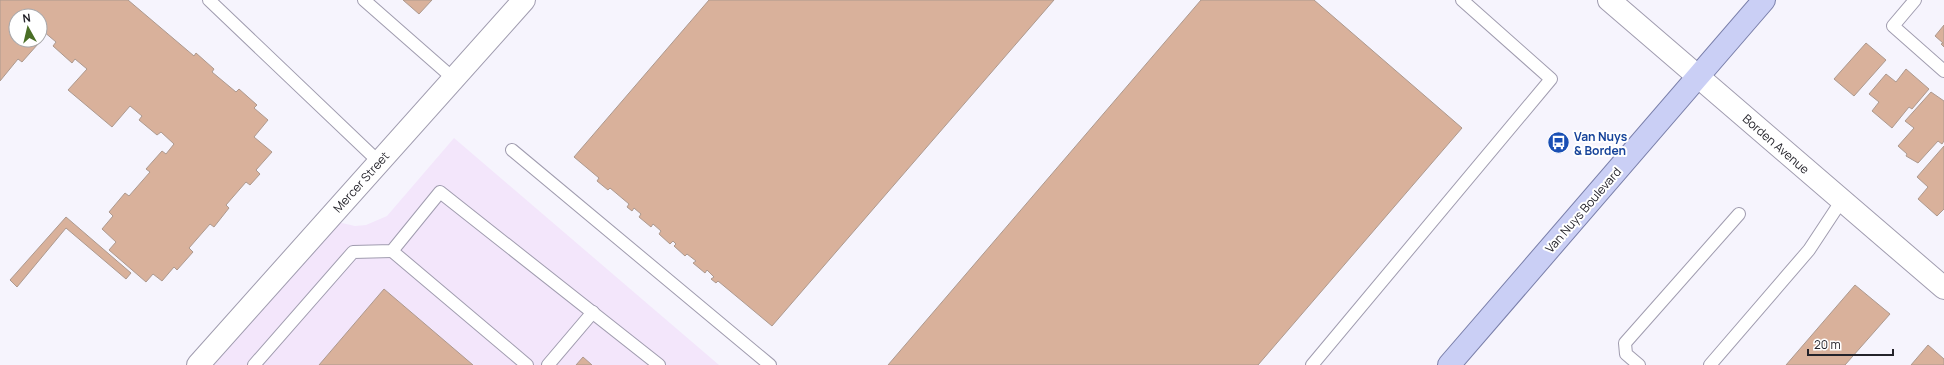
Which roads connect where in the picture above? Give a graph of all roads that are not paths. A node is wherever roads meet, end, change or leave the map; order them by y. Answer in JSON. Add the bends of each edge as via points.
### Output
{"nodes":[{"id":1,"x":209,"y":0,"type":"edge"},
{"id":2,"x":364,"y":0,"type":"edge"},
{"id":3,"x":524,"y":0,"type":"edge"},
{"id":4,"x":1462,"y":0,"type":"edge"},
{"id":5,"x":1608,"y":0,"type":"edge"},
{"id":6,"x":1764,"y":0,"type":"edge"},
{"id":7,"x":1915,"y":0,"type":"edge"},
{"id":8,"x":1944,"y":71,"type":"edge"},
{"id":9,"x":1699,"y":77,"type":"junction"},
{"id":10,"x":454,"y":79,"type":"junction"},
{"id":11,"x":512,"y":150,"type":"dead end"},
{"id":12,"x":380,"y":162,"type":"junction"},
{"id":13,"x":1842,"y":200,"type":"junction"},
{"id":14,"x":1739,"y":214,"type":"dead end"},
{"id":15,"x":392,"y":251,"type":"junction"},
{"id":16,"x":1944,"y":288,"type":"edge"},
{"id":17,"x":593,"y":312,"type":"junction"},
{"id":18,"x":198,"y":365,"type":"edge"},
{"id":19,"x":254,"y":365,"type":"edge"},
{"id":20,"x":527,"y":365,"type":"edge"},
{"id":21,"x":548,"y":365,"type":"edge"},
{"id":22,"x":659,"y":365,"type":"edge"},
{"id":23,"x":770,"y":365,"type":"edge"},
{"id":24,"x":1312,"y":365,"type":"edge"},
{"id":25,"x":1449,"y":365,"type":"edge"},
{"id":26,"x":1639,"y":365,"type":"edge"},
{"id":27,"x":1710,"y":365,"type":"edge"}],
"edges":[{"from":1,"to":12,"type":"lane"},
{"from":2,"to":10,"type":"lane"},
{"from":3,"to":10,"type":"street","name":"Mercer Street"},
{"from":4,"to":24,"type":"lane","via":[[1551,79]]},
{"from":5,"to":9,"type":"street","name":"Borden Avenue"},
{"from":6,"to":9,"type":"main road","name":"Van Nuys Boulevard"},
{"from":7,"to":8,"type":"lane","via":[[1893,26]]},
{"from":9,"to":13,"type":"street","name":"Borden Avenue"},
{"from":9,"to":25,"type":"main road","name":"Van Nuys Boulevard"},
{"from":10,"to":12,"type":"street","name":"Mercer Street"},
{"from":11,"to":23,"type":"lane"},
{"from":12,"to":18,"type":"street","name":"Mercer Street"},
{"from":13,"to":16,"type":"street","name":"Borden Avenue"},
{"from":13,"to":27,"type":"lane","via":[[1809,250]]},
{"from":14,"to":26,"type":"lane","via":[[1625,343],[1626,354]]},
{"from":15,"to":17,"type":"lane","via":[[440,192]]},
{"from":15,"to":19,"type":"lane","via":[[353,252]]},
{"from":15,"to":20,"type":"lane"},
{"from":17,"to":21,"type":"lane"},
{"from":17,"to":22,"type":"lane"}]}
